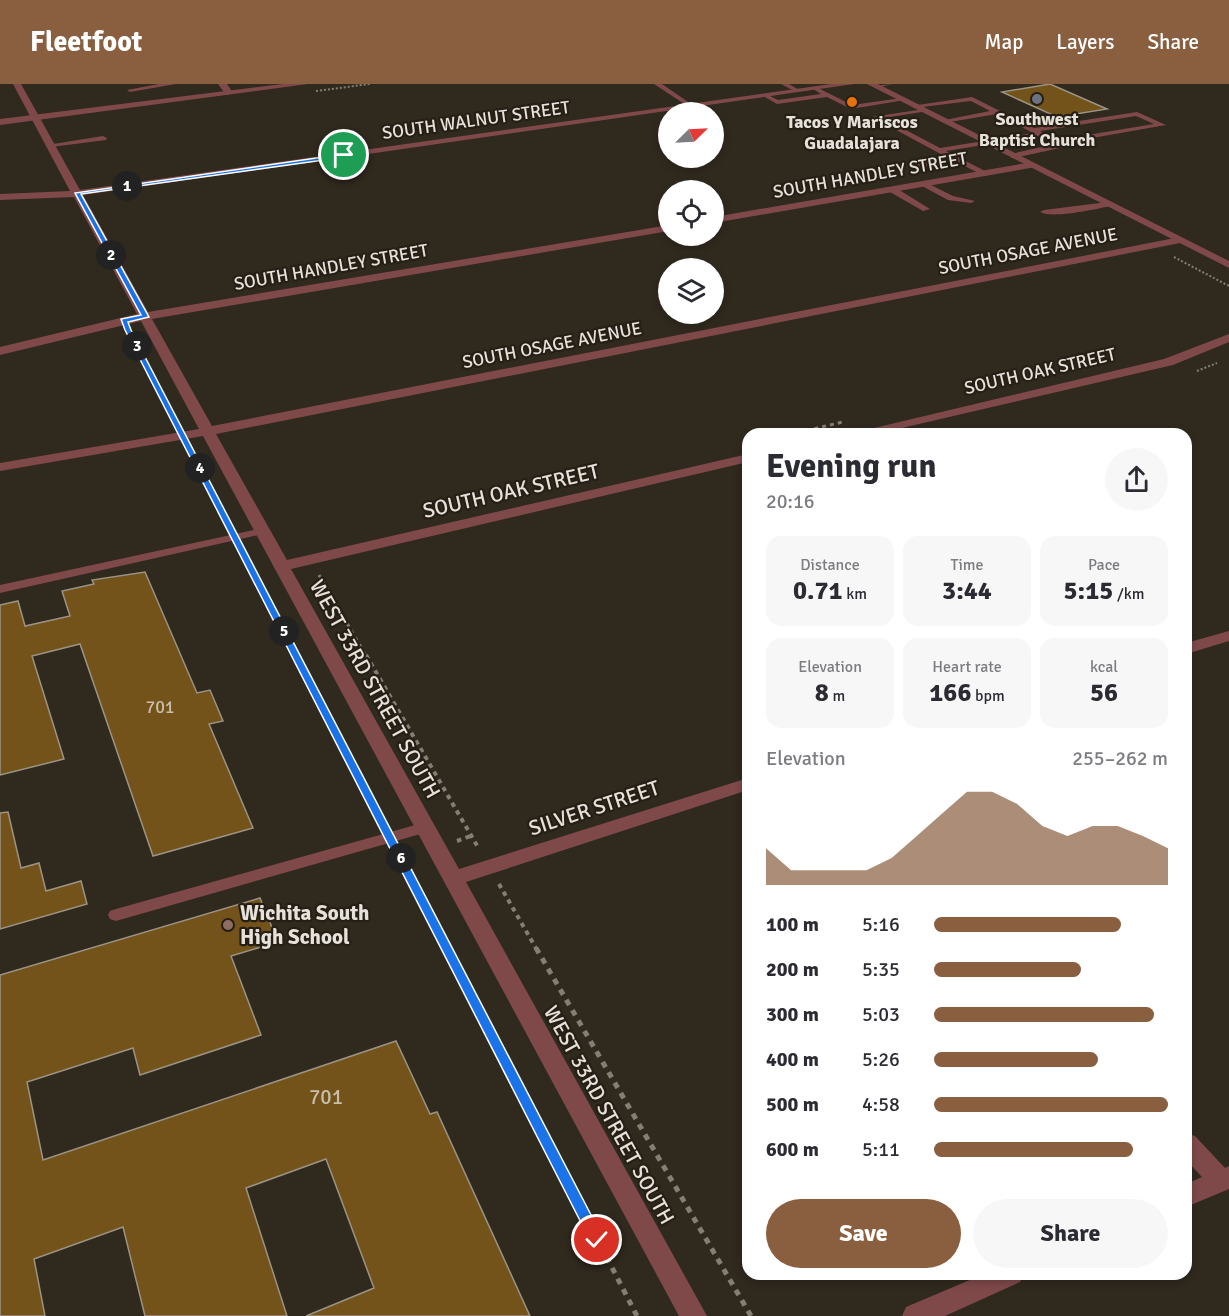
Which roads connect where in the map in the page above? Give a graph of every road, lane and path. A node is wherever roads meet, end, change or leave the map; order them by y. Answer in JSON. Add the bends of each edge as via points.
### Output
{"nodes":[{"id":1,"x":17,"y":84,"type":"edge"},
{"id":2,"x":173,"y":84,"type":"edge"},
{"id":3,"x":222,"y":84,"type":"edge"},
{"id":4,"x":304,"y":84,"type":"edge"},
{"id":5,"x":657,"y":84,"type":"edge"},
{"id":6,"x":784,"y":84,"type":"edge"},
{"id":7,"x":850,"y":84,"type":"edge"},
{"id":8,"x":890,"y":84,"type":"edge"},
{"id":9,"x":291,"y":85,"type":"edge"},
{"id":10,"x":873,"y":85,"type":"edge"},
{"id":11,"x":145,"y":88,"type":"junction"},
{"id":12,"x":816,"y":89,"type":"junction"},
{"id":13,"x":130,"y":90,"type":"dead end"},
{"id":14,"x":798,"y":91,"type":"junction"},
{"id":15,"x":230,"y":93,"type":"junction"},
{"id":16,"x":828,"y":95,"type":"junction"},
{"id":17,"x":766,"y":96,"type":"junction"},
{"id":18,"x":902,"y":100,"type":"junction"},
{"id":19,"x":156,"y":102,"type":"junction"},
{"id":20,"x":686,"y":102,"type":"edge"},
{"id":21,"x":722,"y":102,"type":"edge"},
{"id":22,"x":918,"y":108,"type":"junction"},
{"id":23,"x":658,"y":111,"type":"edge"},
{"id":24,"x":998,"y":112,"type":"junction"},
{"id":25,"x":36,"y":117,"type":"junction"},
{"id":26,"x":944,"y":121,"type":"junction"},
{"id":27,"x":0,"y":122,"type":"edge"},
{"id":28,"x":1037,"y":132,"type":"junction"},
{"id":29,"x":103,"y":138,"type":"dead end"},
{"id":30,"x":987,"y":142,"type":"junction"},
{"id":31,"x":1057,"y":142,"type":"junction"},
{"id":32,"x":51,"y":145,"type":"junction"},
{"id":33,"x":939,"y":150,"type":"junction"},
{"id":34,"x":1014,"y":156,"type":"junction"},
{"id":35,"x":957,"y":160,"type":"junction"},
{"id":36,"x":1032,"y":165,"type":"junction"},
{"id":37,"x":919,"y":166,"type":"dead end"},
{"id":38,"x":984,"y":174,"type":"junction"},
{"id":39,"x":925,"y":184,"type":"junction"},
{"id":40,"x":893,"y":190,"type":"junction"},
{"id":41,"x":77,"y":193,"type":"junction"},
{"id":42,"x":0,"y":197,"type":"edge"},
{"id":43,"x":971,"y":201,"type":"dead end"},
{"id":44,"x":1108,"y":204,"type":"junction"},
{"id":45,"x":926,"y":209,"type":"dead end"},
{"id":46,"x":1044,"y":212,"type":"dead end"},
{"id":47,"x":724,"y":218,"type":"edge"},
{"id":48,"x":658,"y":230,"type":"edge"},
{"id":49,"x":1180,"y":240,"type":"junction"},
{"id":50,"x":1229,"y":265,"type":"edge"},
{"id":51,"x":146,"y":317,"type":"junction"},
{"id":52,"x":124,"y":320,"type":"junction"},
{"id":53,"x":1229,"y":338,"type":"edge"},
{"id":54,"x":0,"y":351,"type":"edge"},
{"id":55,"x":882,"y":428,"type":"edge"},
{"id":56,"x":209,"y":431,"type":"junction"},
{"id":57,"x":183,"y":436,"type":"junction"},
{"id":58,"x":742,"y":459,"type":"edge"},
{"id":59,"x":0,"y":467,"type":"edge"},
{"id":60,"x":263,"y":531,"type":"junction"},
{"id":61,"x":235,"y":537,"type":"junction"},
{"id":62,"x":310,"y":559,"type":"junction"},
{"id":63,"x":282,"y":566,"type":"junction"},
{"id":64,"x":0,"y":589,"type":"edge"},
{"id":65,"x":1229,"y":636,"type":"edge"},
{"id":66,"x":1192,"y":647,"type":"edge"},
{"id":67,"x":742,"y":786,"type":"edge"},
{"id":68,"x":426,"y":827,"type":"junction"},
{"id":69,"x":390,"y":837,"type":"junction"},
{"id":70,"x":489,"y":867,"type":"junction"},
{"id":71,"x":454,"y":878,"type":"junction"},
{"id":72,"x":116,"y":915,"type":"dead end"},
{"id":73,"x":1192,"y":1149,"type":"edge"},
{"id":74,"x":1225,"y":1179,"type":"edge"},
{"id":75,"x":1192,"y":1193,"type":"edge"},
{"id":76,"x":997,"y":1280,"type":"edge"},
{"id":77,"x":637,"y":1316,"type":"edge"},
{"id":78,"x":693,"y":1316,"type":"edge"},
{"id":79,"x":751,"y":1316,"type":"edge"},
{"id":80,"x":916,"y":1316,"type":"edge"}],
"edges":[{"from":1,"to":25,"type":"street","name":"WEST 33RD STREET SOUTH"},
{"from":2,"to":11,"type":"lane"},
{"from":3,"to":15,"type":"street"},
{"from":4,"to":9,"type":"street"},
{"from":5,"to":20,"type":"lane"},
{"from":6,"to":14,"type":"lane"},
{"from":7,"to":12,"type":"street","name":"SOUTH WALNUT STREET"},
{"from":8,"to":10,"type":"lane"},
{"from":9,"to":15,"type":"street"},
{"from":10,"to":18,"type":"street"},
{"from":11,"to":13,"type":"lane"},
{"from":11,"to":19,"type":"lane"},
{"from":12,"to":14,"type":"street","name":"SOUTH WALNUT STREET"},
{"from":12,"to":16,"type":"lane"},
{"from":14,"to":17,"type":"street","name":"SOUTH WALNUT STREET"},
{"from":15,"to":19,"type":"street"},
{"from":16,"to":17,"type":"lane","via":[[777,102]]},
{"from":16,"to":18,"type":"lane","via":[[851,107]]},
{"from":17,"to":21,"type":"street","name":"SOUTH WALNUT STREET"},
{"from":18,"to":22,"type":"street"},
{"from":19,"to":25,"type":"street"},
{"from":22,"to":24,"type":"lane","via":[[969,99]]},
{"from":22,"to":26,"type":"street"},
{"from":22,"to":33,"type":"lane","via":[[876,117]]},
{"from":23,"to":41,"type":"street","name":"SOUTH WALNUT STREET"},
{"from":24,"to":26,"type":"lane"},
{"from":24,"to":28,"type":"lane"},
{"from":25,"to":27,"type":"street"},
{"from":25,"to":32,"type":"street","name":"WEST 33RD STREET SOUTH"},
{"from":26,"to":30,"type":"street"},
{"from":28,"to":30,"type":"lane"},
{"from":28,"to":31,"type":"lane"},
{"from":28,"to":31,"type":"lane","via":[[1137,114],[1162,125]]},
{"from":29,"to":32,"type":"lane"},
{"from":30,"to":33,"type":"lane"},
{"from":30,"to":34,"type":"street"},
{"from":31,"to":34,"type":"lane","via":[[1062,146]]},
{"from":32,"to":41,"type":"street","name":"WEST 33RD STREET SOUTH"},
{"from":33,"to":35,"type":"lane"},
{"from":34,"to":36,"type":"street"},
{"from":35,"to":37,"type":"lane"},
{"from":35,"to":38,"type":"lane"},
{"from":36,"to":38,"type":"street","name":"SOUTH HANDLEY STREET"},
{"from":36,"to":44,"type":"street"},
{"from":38,"to":39,"type":"street","name":"SOUTH HANDLEY STREET"},
{"from":39,"to":40,"type":"street","name":"SOUTH HANDLEY STREET"},
{"from":39,"to":43,"type":"lane","via":[[951,198]]},
{"from":40,"to":45,"type":"lane"},
{"from":40,"to":47,"type":"street","name":"SOUTH HANDLEY STREET"},
{"from":41,"to":42,"type":"street","name":"SOUTH WALNUT STREET"},
{"from":41,"to":51,"type":"street","name":"WEST 33RD STREET SOUTH"},
{"from":44,"to":46,"type":"lane"},
{"from":44,"to":49,"type":"street"},
{"from":48,"to":51,"type":"street","name":"SOUTH HANDLEY STREET"},
{"from":49,"to":50,"type":"street"},
{"from":49,"to":56,"type":"street","name":"SOUTH OSAGE AVENUE"},
{"from":51,"to":52,"type":"street","name":"SOUTH HANDLEY STREET"},
{"from":51,"to":56,"type":"street","name":"WEST 33RD STREET SOUTH"},
{"from":52,"to":54,"type":"street","name":"SOUTH HANDLEY STREET"},
{"from":52,"to":57,"type":"path"},
{"from":53,"to":55,"type":"street","name":"SOUTH OAK STREET","via":[[1168,362]]},
{"from":56,"to":57,"type":"street","name":"SOUTH OSAGE AVENUE"},
{"from":56,"to":60,"type":"street","name":"WEST 33RD STREET SOUTH"},
{"from":57,"to":59,"type":"street","name":"SOUTH OSAGE AVENUE"},
{"from":57,"to":61,"type":"path"},
{"from":58,"to":62,"type":"street","name":"SOUTH OAK STREET"},
{"from":60,"to":61,"type":"lane"},
{"from":60,"to":63,"type":"street","name":"WEST 33RD STREET SOUTH"},
{"from":61,"to":64,"type":"lane"},
{"from":61,"to":69,"type":"path"},
{"from":62,"to":63,"type":"street","name":"SOUTH OAK STREET"},
{"from":62,"to":70,"type":"path"},
{"from":63,"to":68,"type":"street","name":"WEST 33RD STREET SOUTH"},
{"from":65,"to":66,"type":"street"},
{"from":67,"to":70,"type":"street","name":"SILVER STREET"},
{"from":68,"to":69,"type":"lane"},
{"from":68,"to":71,"type":"street","name":"WEST 33RD STREET SOUTH"},
{"from":69,"to":72,"type":"lane"},
{"from":69,"to":77,"type":"path"},
{"from":70,"to":71,"type":"street","name":"SILVER STREET"},
{"from":70,"to":79,"type":"path"},
{"from":71,"to":78,"type":"street","name":"WEST 33RD STREET SOUTH"},
{"from":73,"to":74,"type":"street"},
{"from":74,"to":75,"type":"street"},
{"from":76,"to":80,"type":"street"}]}
